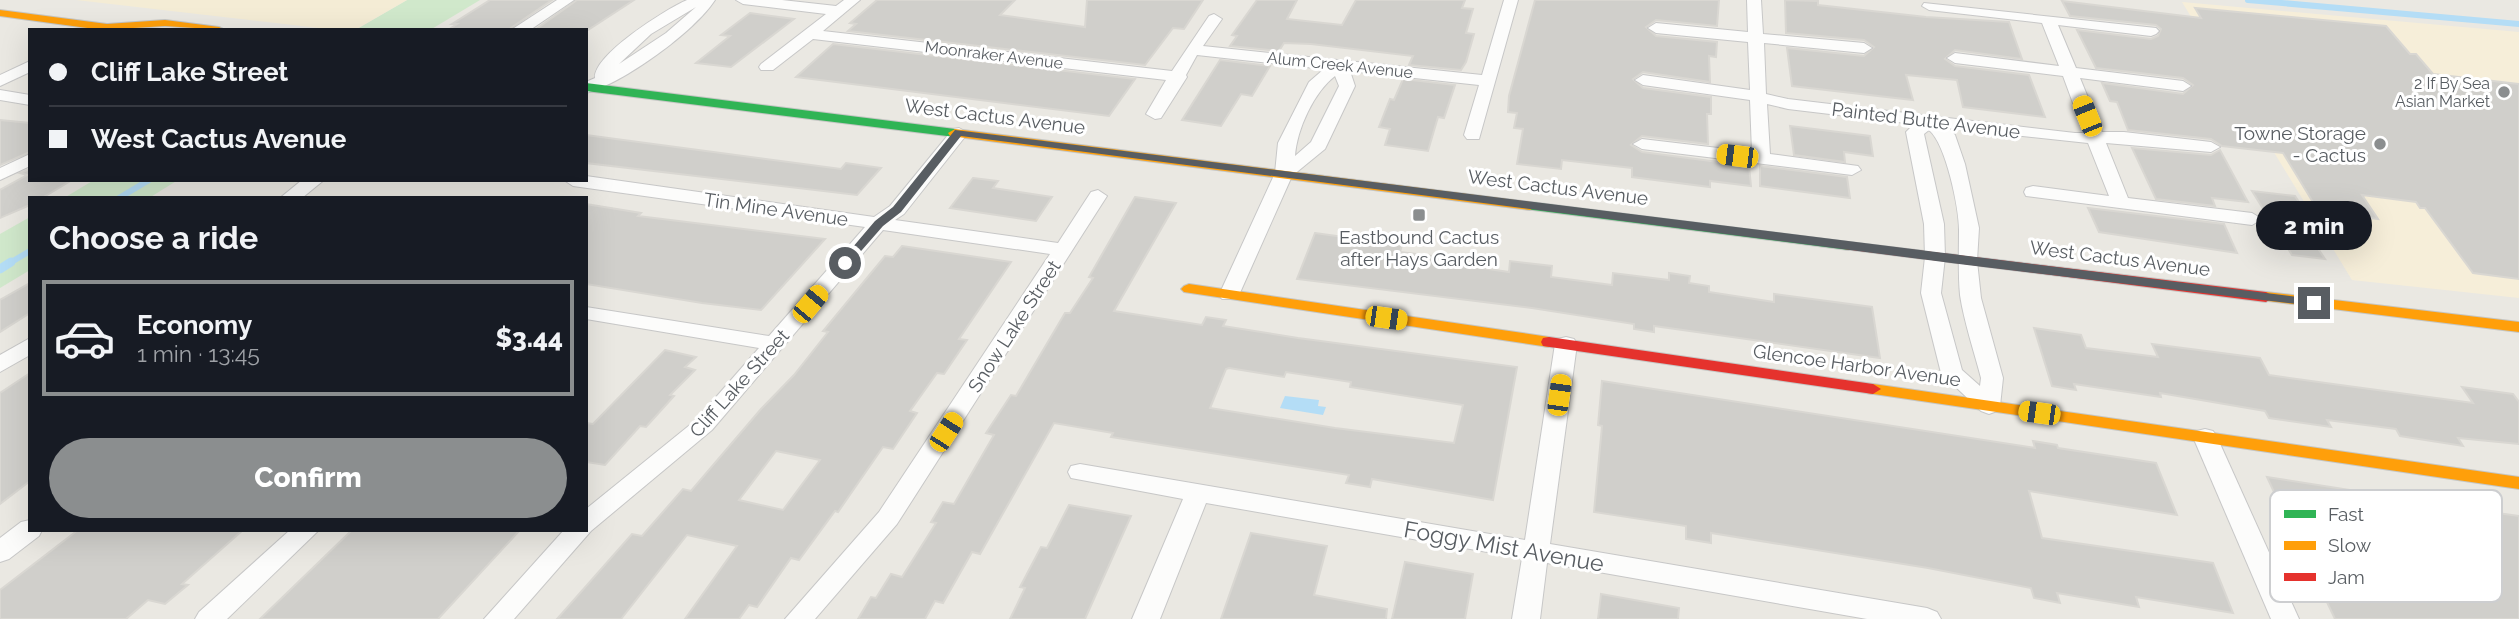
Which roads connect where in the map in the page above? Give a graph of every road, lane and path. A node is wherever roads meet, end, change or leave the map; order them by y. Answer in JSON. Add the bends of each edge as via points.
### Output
{"nodes":[{"id":1,"x":567,"y":0,"type":"edge"},
{"id":2,"x":699,"y":0,"type":"edge"},
{"id":3,"x":708,"y":0,"type":"edge"},
{"id":4,"x":743,"y":0,"type":"edge"},
{"id":5,"x":853,"y":0,"type":"edge"},
{"id":6,"x":1511,"y":0,"type":"edge"},
{"id":7,"x":1754,"y":0,"type":"edge"},
{"id":8,"x":1929,"y":6,"type":"dead end"},
{"id":9,"x":839,"y":11,"type":"junction"},
{"id":10,"x":0,"y":13,"type":"edge"},
{"id":11,"x":1214,"y":19,"type":"dead end"},
{"id":12,"x":2049,"y":20,"type":"junction"},
{"id":13,"x":100,"y":28,"type":"edge"},
{"id":14,"x":117,"y":28,"type":"edge"},
{"id":15,"x":204,"y":28,"type":"edge"},
{"id":16,"x":523,"y":28,"type":"edge"},
{"id":17,"x":1656,"y":28,"type":"dead end"},
{"id":18,"x":2151,"y":31,"type":"dead end"},
{"id":19,"x":809,"y":34,"type":"junction"},
{"id":20,"x":1756,"y":38,"type":"junction"},
{"id":21,"x":1864,"y":48,"type":"dead end"},
{"id":22,"x":1192,"y":50,"type":"junction"},
{"id":23,"x":1955,"y":58,"type":"dead end"},
{"id":24,"x":1339,"y":65,"type":"junction"},
{"id":25,"x":28,"y":67,"type":"edge"},
{"id":26,"x":767,"y":67,"type":"dead end"},
{"id":27,"x":2070,"y":73,"type":"junction"},
{"id":28,"x":1179,"y":77,"type":"junction"},
{"id":29,"x":1643,"y":80,"type":"dead end"},
{"id":30,"x":0,"y":81,"type":"edge"},
{"id":31,"x":1487,"y":81,"type":"junction"},
{"id":32,"x":588,"y":86,"type":"edge"},
{"id":33,"x":588,"y":86,"type":"edge"},
{"id":34,"x":2183,"y":86,"type":"dead end"},
{"id":35,"x":588,"y":87,"type":"edge"},
{"id":36,"x":0,"y":95,"type":"edge"},
{"id":37,"x":1758,"y":97,"type":"junction"},
{"id":38,"x":28,"y":100,"type":"edge"},
{"id":39,"x":1156,"y":114,"type":"dead end"},
{"id":40,"x":1930,"y":121,"type":"junction"},
{"id":41,"x":959,"y":132,"type":"junction"},
{"id":42,"x":1474,"y":135,"type":"dead end"},
{"id":43,"x":2096,"y":137,"type":"junction"},
{"id":44,"x":1642,"y":144,"type":"dead end"},
{"id":45,"x":2211,"y":147,"type":"dead end"},
{"id":46,"x":1761,"y":159,"type":"junction"},
{"id":47,"x":28,"y":160,"type":"edge"},
{"id":48,"x":1852,"y":170,"type":"dead end"},
{"id":49,"x":1284,"y":173,"type":"junction"},
{"id":50,"x":0,"y":176,"type":"edge"},
{"id":51,"x":312,"y":182,"type":"edge"},
{"id":52,"x":587,"y":182,"type":"edge"},
{"id":53,"x":2033,"y":192,"type":"dead end"},
{"id":54,"x":292,"y":196,"type":"edge"},
{"id":55,"x":1098,"y":196,"type":"dead end"},
{"id":56,"x":2121,"y":203,"type":"junction"},
{"id":57,"x":2252,"y":219,"type":"dead end"},
{"id":58,"x":879,"y":223,"type":"junction"},
{"id":59,"x":1063,"y":250,"type":"junction"},
{"id":60,"x":1935,"y":257,"type":"junction"},
{"id":61,"x":1967,"y":261,"type":"junction"},
{"id":62,"x":1189,"y":289,"type":"dead end"},
{"id":63,"x":1229,"y":295,"type":"junction"},
{"id":64,"x":588,"y":313,"type":"edge"},
{"id":65,"x":2519,"y":327,"type":"edge"},
{"id":66,"x":776,"y":344,"type":"junction"},
{"id":67,"x":1566,"y":344,"type":"junction"},
{"id":68,"x":28,"y":346,"type":"edge"},
{"id":69,"x":0,"y":365,"type":"edge"},
{"id":70,"x":1989,"y":406,"type":"junction"},
{"id":71,"x":2205,"y":437,"type":"junction"},
{"id":72,"x":1080,"y":472,"type":"dead end"},
{"id":73,"x":2519,"y":483,"type":"edge"},
{"id":74,"x":1198,"y":493,"type":"junction"},
{"id":75,"x":588,"y":521,"type":"edge"},
{"id":76,"x":28,"y":531,"type":"edge"},
{"id":77,"x":304,"y":532,"type":"edge"},
{"id":78,"x":577,"y":532,"type":"edge"},
{"id":79,"x":1536,"y":551,"type":"junction"},
{"id":80,"x":0,"y":552,"type":"edge"},
{"id":81,"x":2270,"y":585,"type":"edge"},
{"id":82,"x":2278,"y":602,"type":"edge"},
{"id":83,"x":1884,"y":615,"type":"edge"},
{"id":84,"x":209,"y":619,"type":"edge"},
{"id":85,"x":498,"y":619,"type":"edge"},
{"id":86,"x":799,"y":619,"type":"edge"},
{"id":87,"x":1146,"y":619,"type":"edge"},
{"id":88,"x":1526,"y":619,"type":"edge"},
{"id":89,"x":1927,"y":619,"type":"edge"},
{"id":90,"x":2285,"y":619,"type":"edge"}],
"edges":[{"from":1,"to":16,"type":"street"},
{"from":2,"to":32,"type":"street","via":[[676,9],[617,54]]},
{"from":3,"to":33,"type":"street","via":[[703,12],[645,55]]},
{"from":4,"to":9,"type":"street"},
{"from":5,"to":9,"type":"street"},
{"from":6,"to":31,"type":"street"},
{"from":7,"to":20,"type":"street"},
{"from":8,"to":12,"type":"street"},
{"from":9,"to":19,"type":"street"},
{"from":10,"to":13,"type":"main road"},
{"from":11,"to":22,"type":"street"},
{"from":12,"to":18,"type":"street"},
{"from":12,"to":27,"type":"street"},
{"from":14,"to":15,"type":"main road","via":[[165,23]]},
{"from":17,"to":20,"type":"street"},
{"from":19,"to":26,"type":"street"},
{"from":19,"to":28,"type":"street","name":"Moonraker Avenue"},
{"from":20,"to":21,"type":"street"},
{"from":20,"to":37,"type":"street"},
{"from":22,"to":24,"type":"street","name":"Alum Creek Avenue"},
{"from":22,"to":28,"type":"street"},
{"from":23,"to":27,"type":"street"},
{"from":24,"to":31,"type":"street","name":"Alum Creek Avenue"},
{"from":24,"to":49,"type":"street","via":[[1317,82],[1310,94],[1287,142]]},
{"from":24,"to":49,"type":"street","via":[[1347,86],[1319,145]]},
{"from":25,"to":30,"type":"street"},
{"from":27,"to":34,"type":"street"},
{"from":27,"to":43,"type":"street"},
{"from":28,"to":39,"type":"street"},
{"from":29,"to":37,"type":"street","name":"Painted Butte Avenue"},
{"from":31,"to":42,"type":"street"},
{"from":35,"to":41,"type":"main road","name":"West Cactus Avenue"},
{"from":36,"to":38,"type":"street"},
{"from":37,"to":40,"type":"street","name":"Painted Butte Avenue"},
{"from":37,"to":46,"type":"street"},
{"from":40,"to":43,"type":"street","name":"Painted Butte Avenue"},
{"from":40,"to":60,"type":"street","via":[[1915,132],[1934,224]]},
{"from":40,"to":61,"type":"street","via":[[1946,135],[1956,164],[1969,228]]},
{"from":41,"to":49,"type":"main road","name":"West Cactus Avenue"},
{"from":41,"to":58,"type":"street","name":"Cliff Lake Street","via":[[897,210]]},
{"from":43,"to":45,"type":"street","name":"Painted Butte Avenue"},
{"from":43,"to":56,"type":"street"},
{"from":44,"to":46,"type":"street"},
{"from":46,"to":48,"type":"street"},
{"from":47,"to":50,"type":"street"},
{"from":49,"to":60,"type":"main road","name":"West Cactus Avenue"},
{"from":49,"to":63,"type":"street"},
{"from":51,"to":54,"type":"street"},
{"from":52,"to":58,"type":"street","name":"Tin Mine Avenue"},
{"from":53,"to":56,"type":"street"},
{"from":55,"to":59,"type":"street","name":"Snow Lake Street"},
{"from":56,"to":57,"type":"street"},
{"from":58,"to":59,"type":"street","name":"Tin Mine Avenue"},
{"from":58,"to":66,"type":"street","name":"Cliff Lake Street"},
{"from":59,"to":86,"type":"street","name":"Snow Lake Street","via":[[888,518]]},
{"from":60,"to":61,"type":"main road","name":"West Cactus Avenue"},
{"from":60,"to":70,"type":"street","via":[[1931,293],[1952,373]]},
{"from":61,"to":65,"type":"main road","name":"West Cactus Avenue"},
{"from":61,"to":70,"type":"street","via":[[1971,298],[1992,378]]},
{"from":62,"to":63,"type":"main road","name":"Glencoe Harbor Avenue"},
{"from":63,"to":67,"type":"main road","name":"Glencoe Harbor Avenue"},
{"from":64,"to":66,"type":"street"},
{"from":66,"to":75,"type":"street","name":"Cliff Lake Street","via":[[704,425]]},
{"from":67,"to":70,"type":"main road","name":"Glencoe Harbor Avenue"},
{"from":67,"to":79,"type":"street"},
{"from":68,"to":69,"type":"street"},
{"from":70,"to":71,"type":"main road","name":"Glencoe Harbor Avenue"},
{"from":71,"to":73,"type":"main road","name":"Glencoe Harbor Avenue"},
{"from":71,"to":81,"type":"street"},
{"from":72,"to":74,"type":"street","name":"Foggy Mist Avenue"},
{"from":74,"to":79,"type":"street","name":"Foggy Mist Avenue"},
{"from":74,"to":87,"type":"street"},
{"from":76,"to":80,"type":"street"},
{"from":77,"to":84,"type":"street"},
{"from":78,"to":85,"type":"street"},
{"from":79,"to":83,"type":"street","name":"Foggy Mist Avenue"},
{"from":79,"to":88,"type":"street"},
{"from":82,"to":90,"type":"street"},
{"from":83,"to":89,"type":"street","name":"Foggy Mist Avenue"}]}
